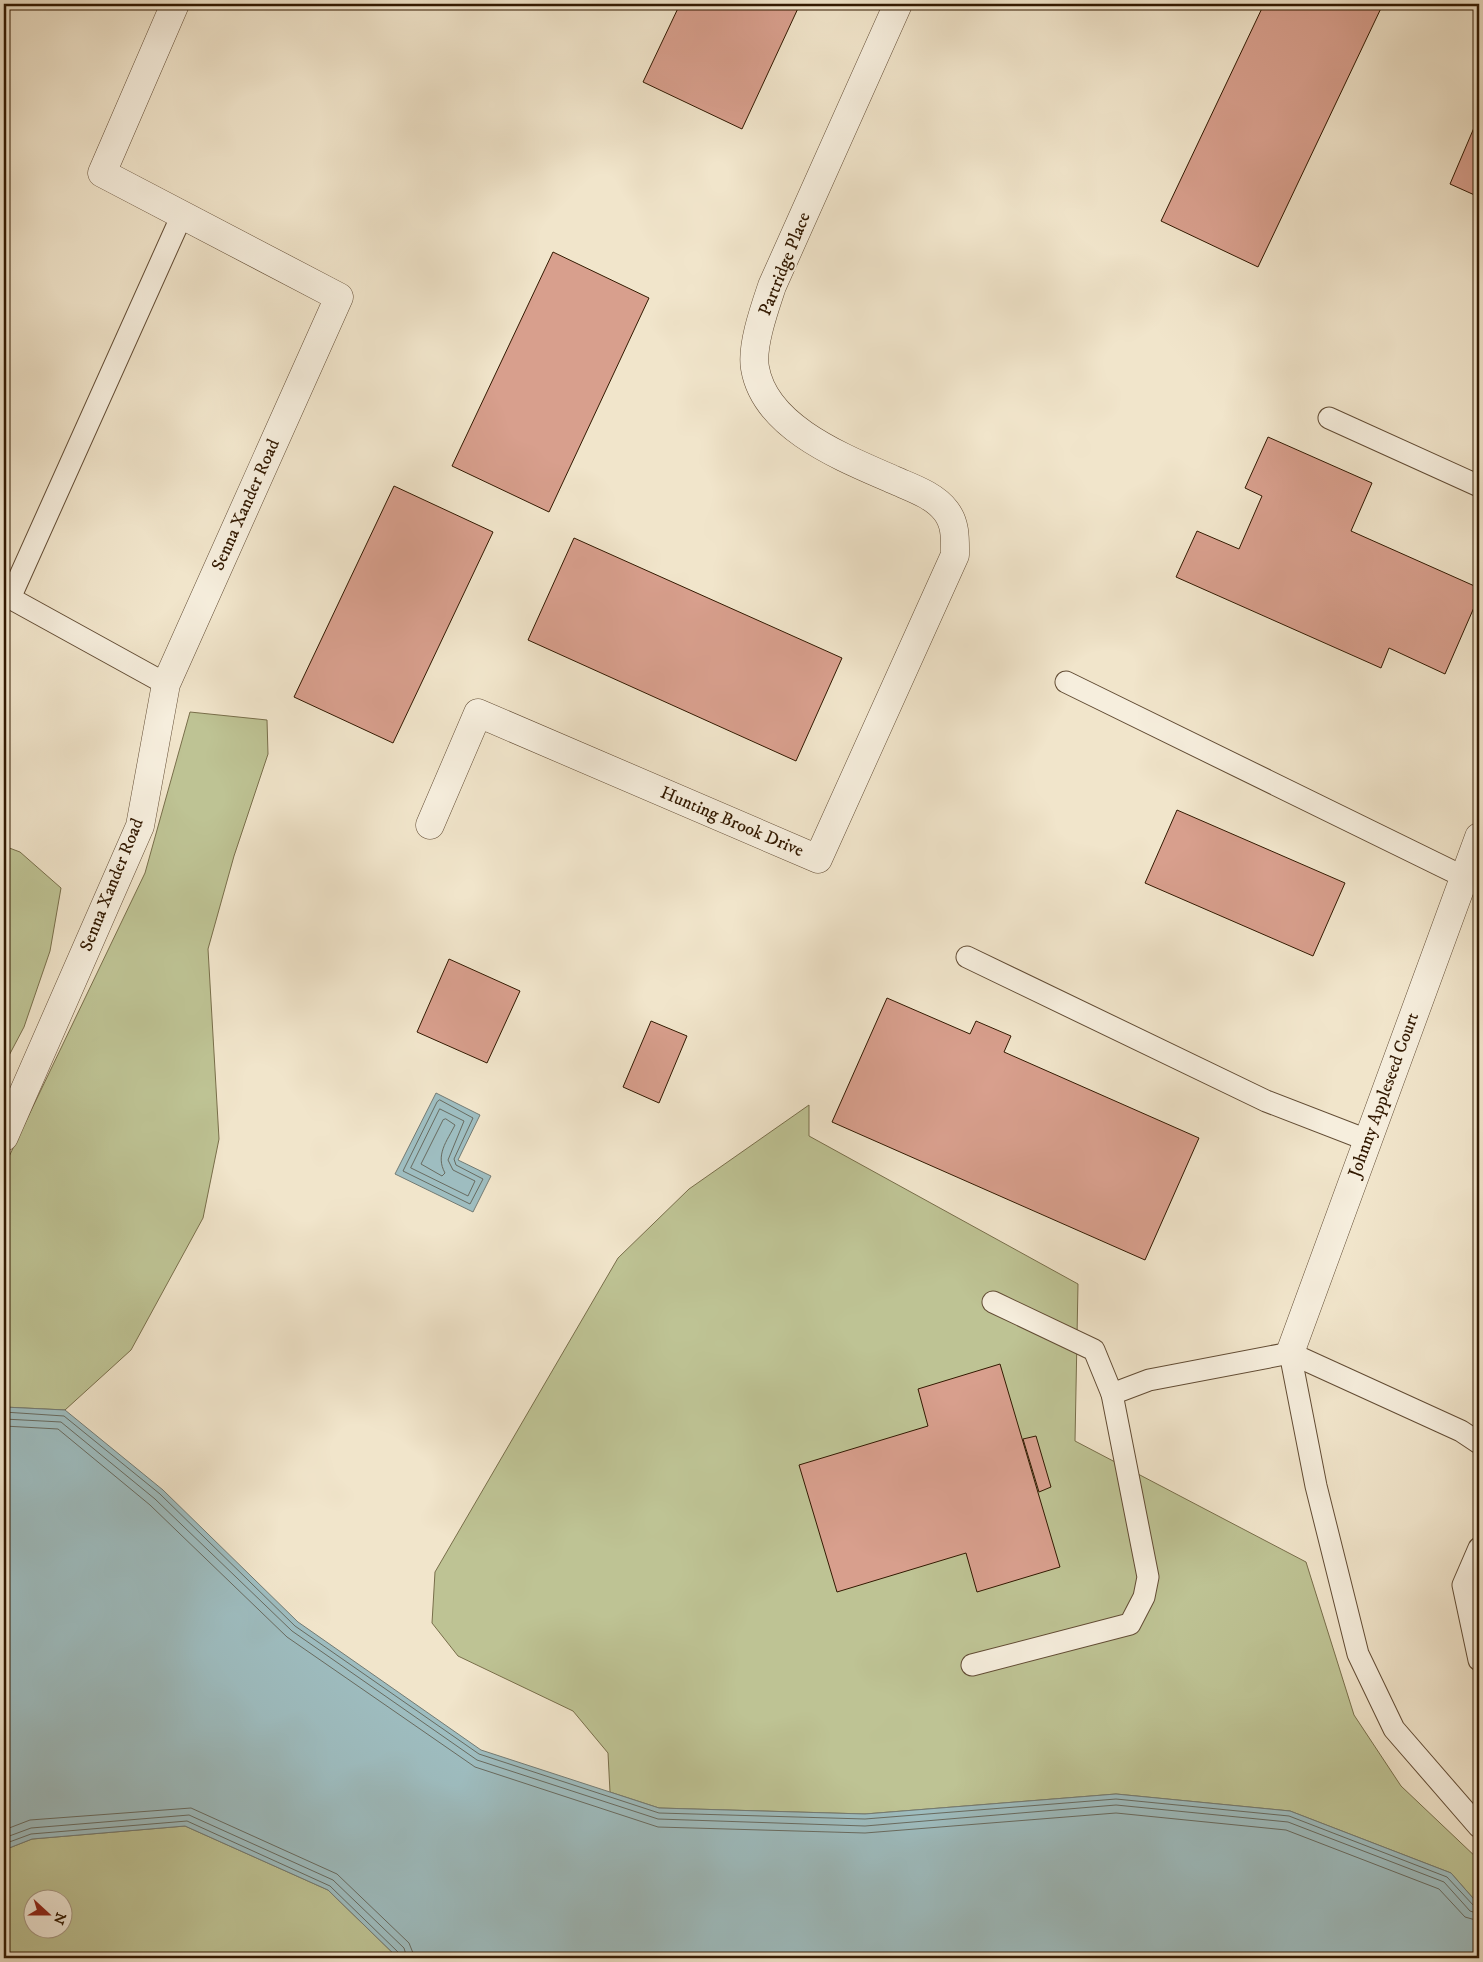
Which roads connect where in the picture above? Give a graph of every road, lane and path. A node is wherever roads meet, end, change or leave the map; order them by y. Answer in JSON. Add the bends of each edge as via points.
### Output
{"nodes":[{"id":1,"x":175,"y":4,"type":"edge"},
{"id":2,"x":898,"y":4,"type":"edge"},
{"id":3,"x":182,"y":215,"type":"junction"},
{"id":4,"x":1329,"y":418,"type":"dead end"},
{"id":5,"x":1479,"y":486,"type":"edge"},
{"id":6,"x":955,"y":555,"type":"joint"},
{"id":7,"x":1066,"y":682,"type":"dead end"},
{"id":8,"x":166,"y":684,"type":"junction"},
{"id":9,"x":430,"y":825,"type":"dead end"},
{"id":10,"x":1479,"y":837,"type":"edge"},
{"id":11,"x":1464,"y":877,"type":"junction"},
{"id":12,"x":967,"y":957,"type":"dead end"},
{"id":13,"x":4,"y":1137,"type":"edge"},
{"id":14,"x":1368,"y":1140,"type":"junction"},
{"id":15,"x":993,"y":1302,"type":"dead end"},
{"id":16,"x":1290,"y":1353,"type":"junction"},
{"id":17,"x":1112,"y":1394,"type":"junction"},
{"id":18,"x":1479,"y":1443,"type":"edge"},
{"id":19,"x":1479,"y":1548,"type":"edge"},
{"id":20,"x":1479,"y":1660,"type":"edge"},
{"id":21,"x":972,"y":1665,"type":"dead end"},
{"id":22,"x":1479,"y":1827,"type":"edge"}],
"edges":[{"from":1,"to":3,"type":"street","name":"Senna Xander Road","via":[[102,173]]},
{"from":2,"to":6,"type":"street","name":"Partridge Place","via":[[772,286],[760,324],[754,366],[763,394],[788,424],[854,462],[929,496],[946,511],[956,532]]},
{"from":3,"to":8,"type":"lane","via":[[10,598]]},
{"from":3,"to":8,"type":"street","name":"Senna Xander Road","via":[[339,297]]},
{"from":4,"to":5,"type":"lane"},
{"from":6,"to":9,"type":"street","name":"Hunting Brook Drive","via":[[818,859],[478,714]]},
{"from":7,"to":11,"type":"lane"},
{"from":8,"to":13,"type":"street","name":"Senna Xander Road","via":[[140,826]]},
{"from":10,"to":11,"type":"street","name":"Johnny Appleseed Court"},
{"from":11,"to":14,"type":"street","name":"Johnny Appleseed Court"},
{"from":12,"to":14,"type":"lane","via":[[1266,1101]]},
{"from":14,"to":16,"type":"street","name":"Johnny Appleseed Court"},
{"from":15,"to":17,"type":"lane","via":[[1094,1350]]},
{"from":16,"to":17,"type":"lane","via":[[1149,1380]]},
{"from":16,"to":18,"type":"lane","via":[[1460,1431]]},
{"from":16,"to":22,"type":"lane","via":[[1316,1486],[1358,1654],[1394,1729]]},
{"from":17,"to":21,"type":"lane","via":[[1148,1577],[1144,1597],[1130,1624]]},
{"from":19,"to":20,"type":"lane","via":[[1463,1585]]}]}
